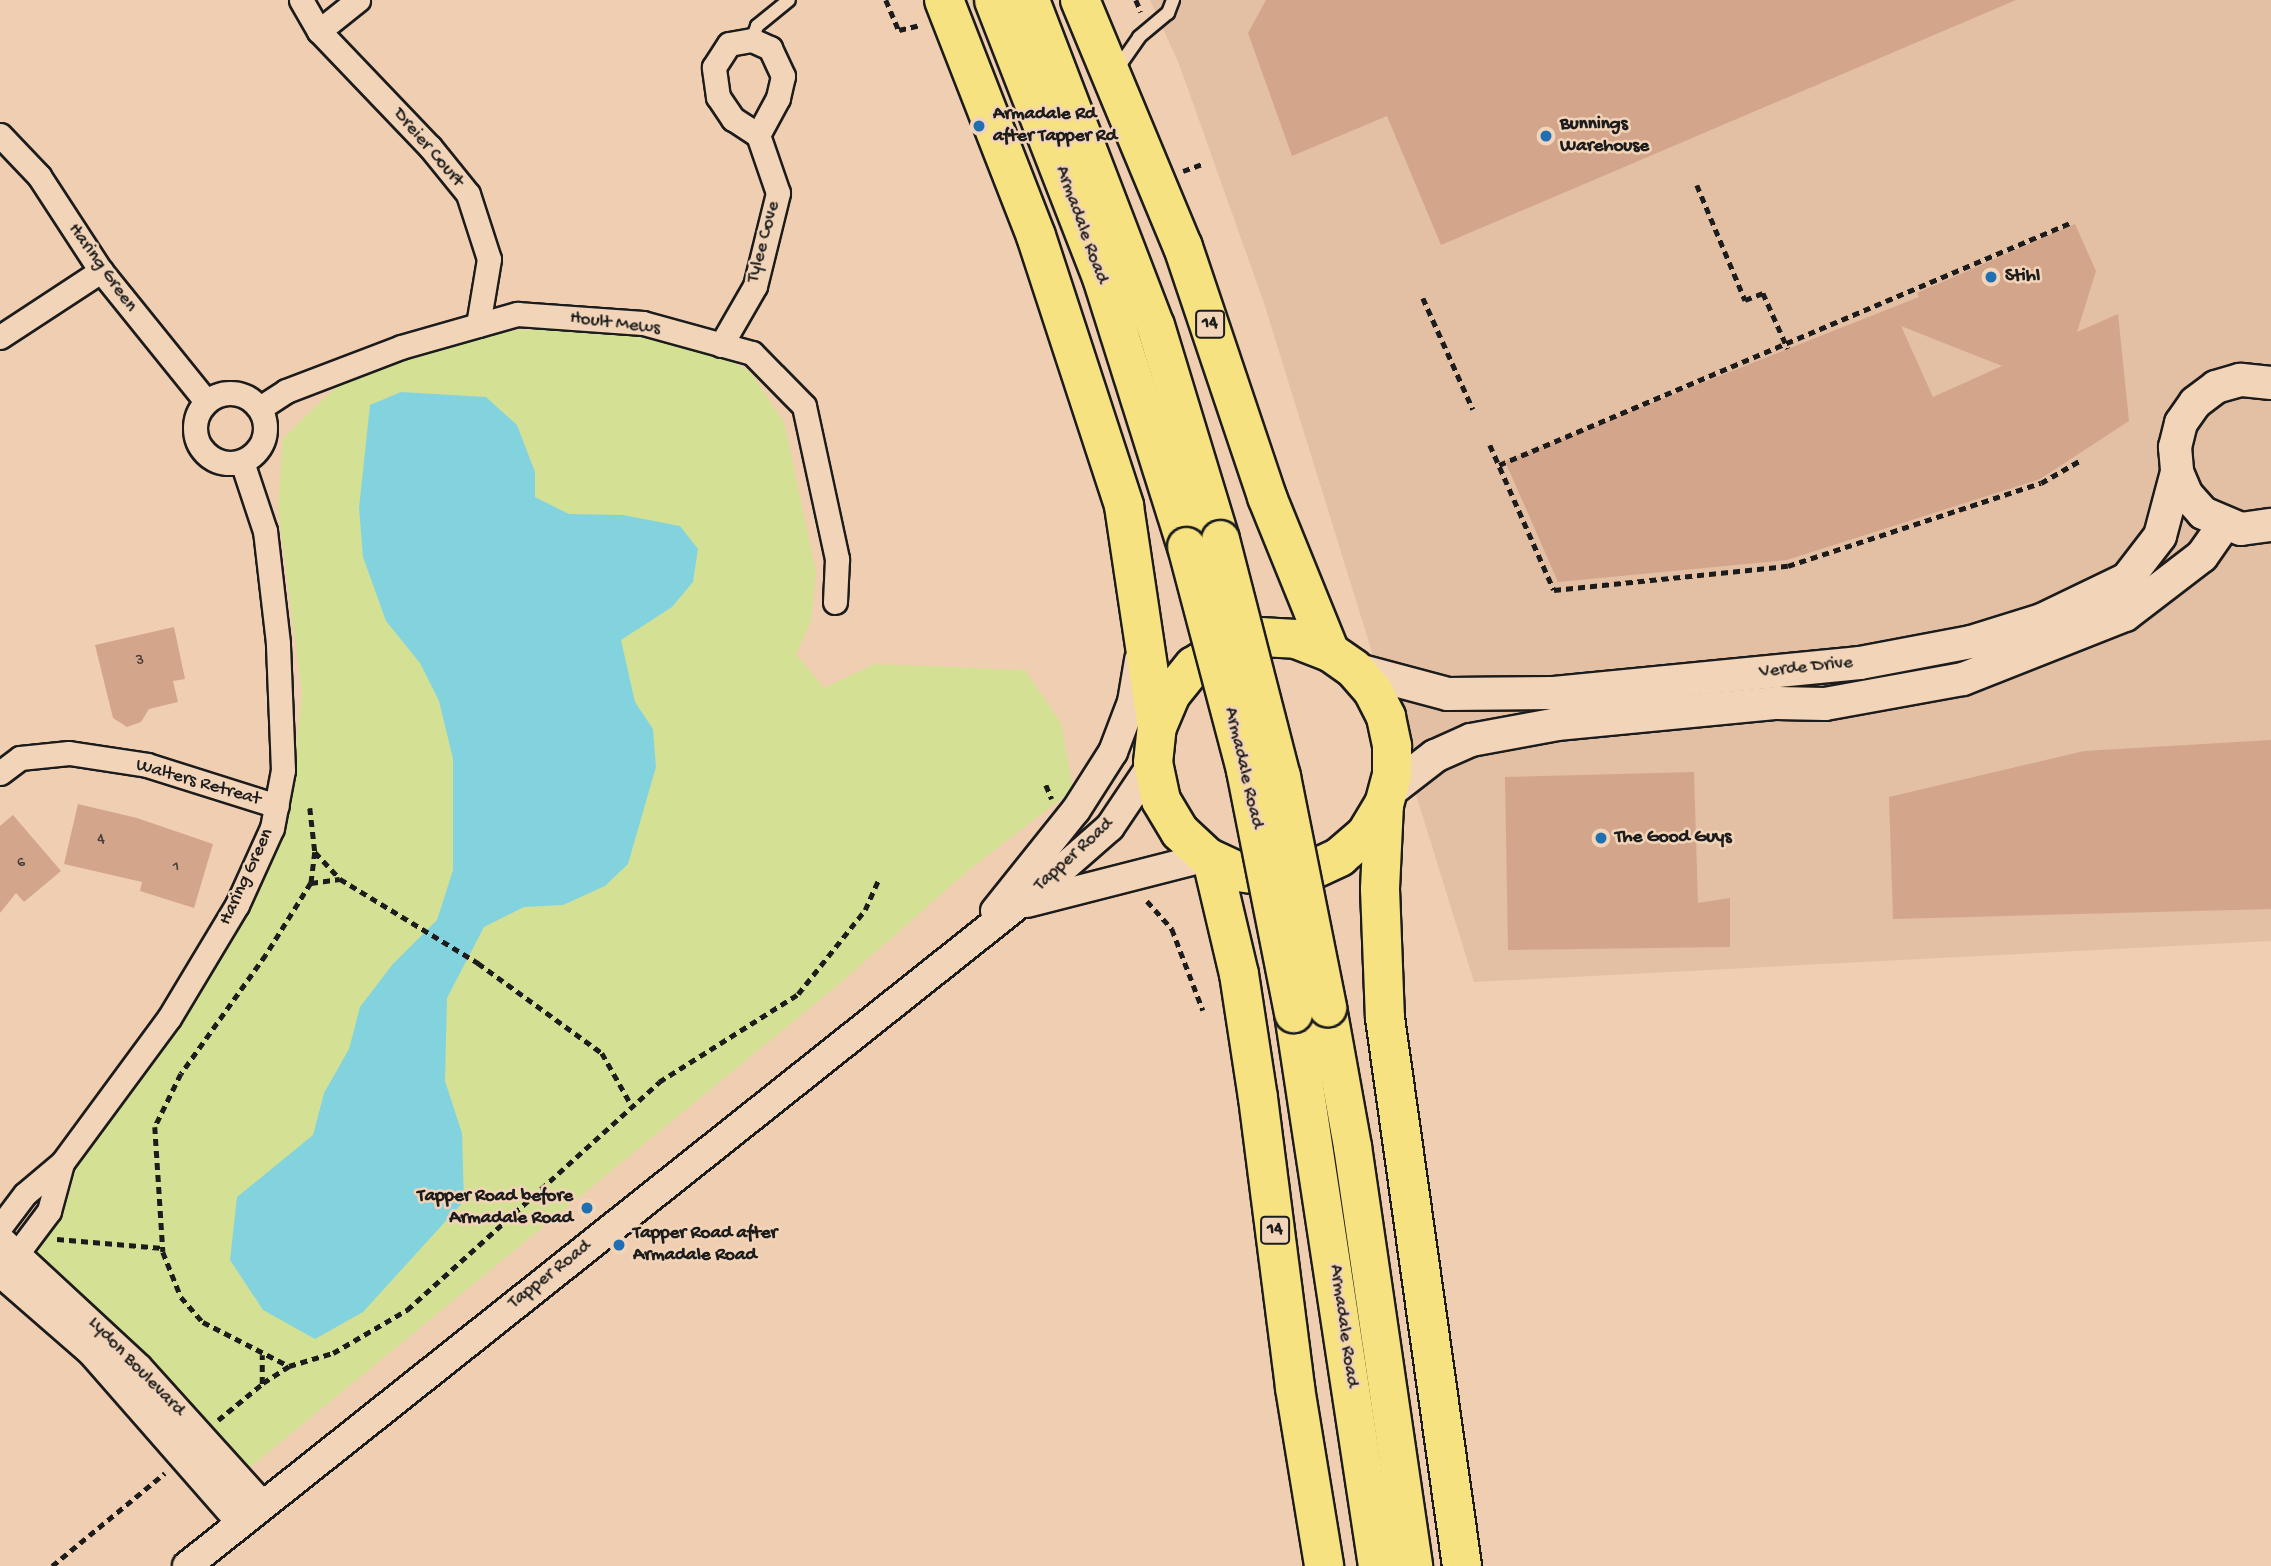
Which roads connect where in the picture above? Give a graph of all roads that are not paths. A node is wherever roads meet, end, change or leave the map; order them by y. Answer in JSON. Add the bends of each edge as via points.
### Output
{"nodes":[{"id":1,"x":301,"y":0,"type":"edge"},
{"id":2,"x":358,"y":0,"type":"edge"},
{"id":3,"x":789,"y":0,"type":"edge"},
{"id":4,"x":993,"y":0,"type":"edge"},
{"id":5,"x":1030,"y":0,"type":"edge"},
{"id":6,"x":1080,"y":0,"type":"edge"},
{"id":7,"x":1173,"y":0,"type":"edge"},
{"id":8,"x":938,"y":11,"type":"edge"},
{"id":9,"x":319,"y":31,"type":"junction"},
{"id":10,"x":752,"y":40,"type":"junction"},
{"id":11,"x":1112,"y":78,"type":"junction"},
{"id":12,"x":0,"y":135,"type":"edge"},
{"id":13,"x":758,"y":135,"type":"junction"},
{"id":14,"x":101,"y":271,"type":"junction"},
{"id":15,"x":478,"y":325,"type":"junction"},
{"id":16,"x":0,"y":337,"type":"edge"},
{"id":17,"x":721,"y":345,"type":"junction"},
{"id":18,"x":2271,"y":383,"type":"edge"},
{"id":19,"x":206,"y":401,"type":"junction"},
{"id":20,"x":261,"y":408,"type":"junction"},
{"id":21,"x":242,"y":462,"type":"junction"},
{"id":22,"x":2177,"y":472,"type":"junction"},
{"id":23,"x":2224,"y":525,"type":"junction"},
{"id":24,"x":2271,"y":525,"type":"edge"},
{"id":25,"x":1203,"y":543,"type":"junction"},
{"id":26,"x":835,"y":602,"type":"dead end"},
{"id":27,"x":1142,"y":643,"type":"junction"},
{"id":28,"x":1342,"y":660,"type":"junction"},
{"id":29,"x":1155,"y":745,"type":"junction"},
{"id":30,"x":0,"y":774,"type":"edge"},
{"id":31,"x":1385,"y":799,"type":"junction"},
{"id":32,"x":276,"y":806,"type":"junction"},
{"id":33,"x":1210,"y":859,"type":"junction"},
{"id":34,"x":1015,"y":907,"type":"junction"},
{"id":35,"x":976,"y":936,"type":"junction"},
{"id":36,"x":1310,"y":1010,"type":"junction"},
{"id":37,"x":62,"y":1163,"type":"junction"},
{"id":38,"x":0,"y":1227,"type":"edge"},
{"id":39,"x":10,"y":1255,"type":"edge"},
{"id":40,"x":120,"y":1367,"type":"junction"},
{"id":41,"x":250,"y":1513,"type":"junction"},
{"id":42,"x":187,"y":1566,"type":"edge"},
{"id":43,"x":1324,"y":1566,"type":"edge"},
{"id":44,"x":1377,"y":1566,"type":"edge"},
{"id":45,"x":1413,"y":1566,"type":"edge"},
{"id":46,"x":1462,"y":1566,"type":"edge"}],
"edges":[{"from":1,"to":9,"type":"street","name":"Dreier Court"},
{"from":2,"to":9,"type":"street"},
{"from":3,"to":10,"type":"lane","via":[[757,26]]},
{"from":4,"to":25,"type":"main road","name":"Armadale Road"},
{"from":5,"to":25,"type":"main road","name":"Armadale Road","via":[[1142,289]]},
{"from":6,"to":11,"type":"highway","number":"14"},
{"from":7,"to":11,"type":"lane","via":[[1168,13],[1125,54]]},
{"from":8,"to":27,"type":"highway","number":"14","via":[[1085,374],[1124,506]]},
{"from":9,"to":15,"type":"street","name":"Dreier Court","via":[[430,147],[468,194],[489,259]]},
{"from":10,"to":13,"type":"street","via":[[770,48],[783,76],[778,98]]},
{"from":10,"to":13,"type":"street","via":[[729,44],[714,67],[718,97],[733,119]]},
{"from":11,"to":28,"type":"highway","number":"14","via":[[1183,247],[1267,497]]},
{"from":12,"to":14,"type":"street","name":"Haring Green","via":[[39,176]]},
{"from":13,"to":17,"type":"street","name":"Tylee Cove","via":[[778,193],[755,286]]},
{"from":14,"to":16,"type":"street"},
{"from":14,"to":19,"type":"street","name":"Haring Green"},
{"from":15,"to":17,"type":"street","name":"Hoult Mews","via":[[517,314],[643,323]]},
{"from":15,"to":20,"type":"street","name":"Hoult Mews","via":[[285,391]]},
{"from":17,"to":26,"type":"street","name":"Hoult Mews","via":[[752,353],[804,406],[837,559]]},
{"from":18,"to":22,"type":"main road","via":[[2240,380],[2216,387],[2195,402],[2181,423],[2175,447]]},
{"from":19,"to":20,"type":"street","via":[[225,392],[249,397]]},
{"from":19,"to":21,"type":"street","via":[[194,425],[202,450],[215,461]]},
{"from":20,"to":21,"type":"street","via":[[266,431],[258,452]]},
{"from":21,"to":32,"type":"street","name":"Haring Green","via":[[265,531],[278,643],[283,770]]},
{"from":22,"to":23,"type":"main road","via":[[2186,495],[2203,513]]},
{"from":22,"to":28,"type":"main road","name":"Verde Drive","via":[[2160,536],[2127,579],[2042,620],[1971,642],[1860,663],[1555,693],[1448,694]]},
{"from":23,"to":24,"type":"main road","via":[[2257,529]]},
{"from":23,"to":31,"type":"main road","name":"Verde Drive","via":[[2202,556],[2125,615],[1963,679],[1825,704],[1777,703],[1557,724],[1471,740],[1435,756]]},
{"from":25,"to":36,"type":"main road","name":"Armadale Road","bridge":true,"via":[[1245,770]]},
{"from":27,"to":29,"type":"highway","number":"14"},
{"from":27,"to":35,"type":"street","via":[[1132,702],[1113,752],[1076,810]]},
{"from":28,"to":29,"type":"highway","via":[[1296,639],[1260,638],[1225,647],[1194,666],[1171,694]]},
{"from":28,"to":31,"type":"highway","number":"14","via":[[1373,691],[1386,718],[1392,746]]},
{"from":29,"to":33,"type":"highway","number":"14","via":[[1167,811],[1180,832]]},
{"from":29,"to":34,"type":"street","name":"Tapper Road","via":[[1110,827]]},
{"from":30,"to":32,"type":"street","name":"Walters Retreat","via":[[20,758],[69,753],[147,765]]},
{"from":31,"to":33,"type":"highway","number":"14","via":[[1366,834],[1340,857],[1308,872],[1273,877],[1239,872]]},
{"from":31,"to":46,"type":"highway","via":[[1380,889],[1385,1018]]},
{"from":32,"to":37,"type":"street","name":"Haring Green","via":[[272,828],[237,905],[203,962],[169,1018]]},
{"from":33,"to":34,"type":"street","name":"Tapper Road","via":[[1105,880]]},
{"from":33,"to":43,"type":"highway","number":"14","via":[[1238,974],[1258,1098],[1295,1388]]},
{"from":34,"to":35,"type":"street","name":"Tapper Road"},
{"from":35,"to":41,"type":"street","name":"Tapper Road"},
{"from":36,"to":44,"type":"main road","name":"Armadale Road"},
{"from":36,"to":45,"type":"main road","name":"Armadale Road","via":[[1352,1146]]},
{"from":37,"to":38,"type":"street","name":"Haring Green","via":[[25,1194]]},
{"from":37,"to":39,"type":"street","name":"Haring Green","via":[[49,1211]]},
{"from":39,"to":40,"type":"street","name":"Lydon Boulevard"},
{"from":40,"to":41,"type":"street","name":"Lydon Boulevard","via":[[182,1455]]},
{"from":40,"to":41,"type":"street","name":"Lydon Boulevard","via":[[201,1434]]},
{"from":41,"to":42,"type":"street","name":"Tapper Road"}]}
